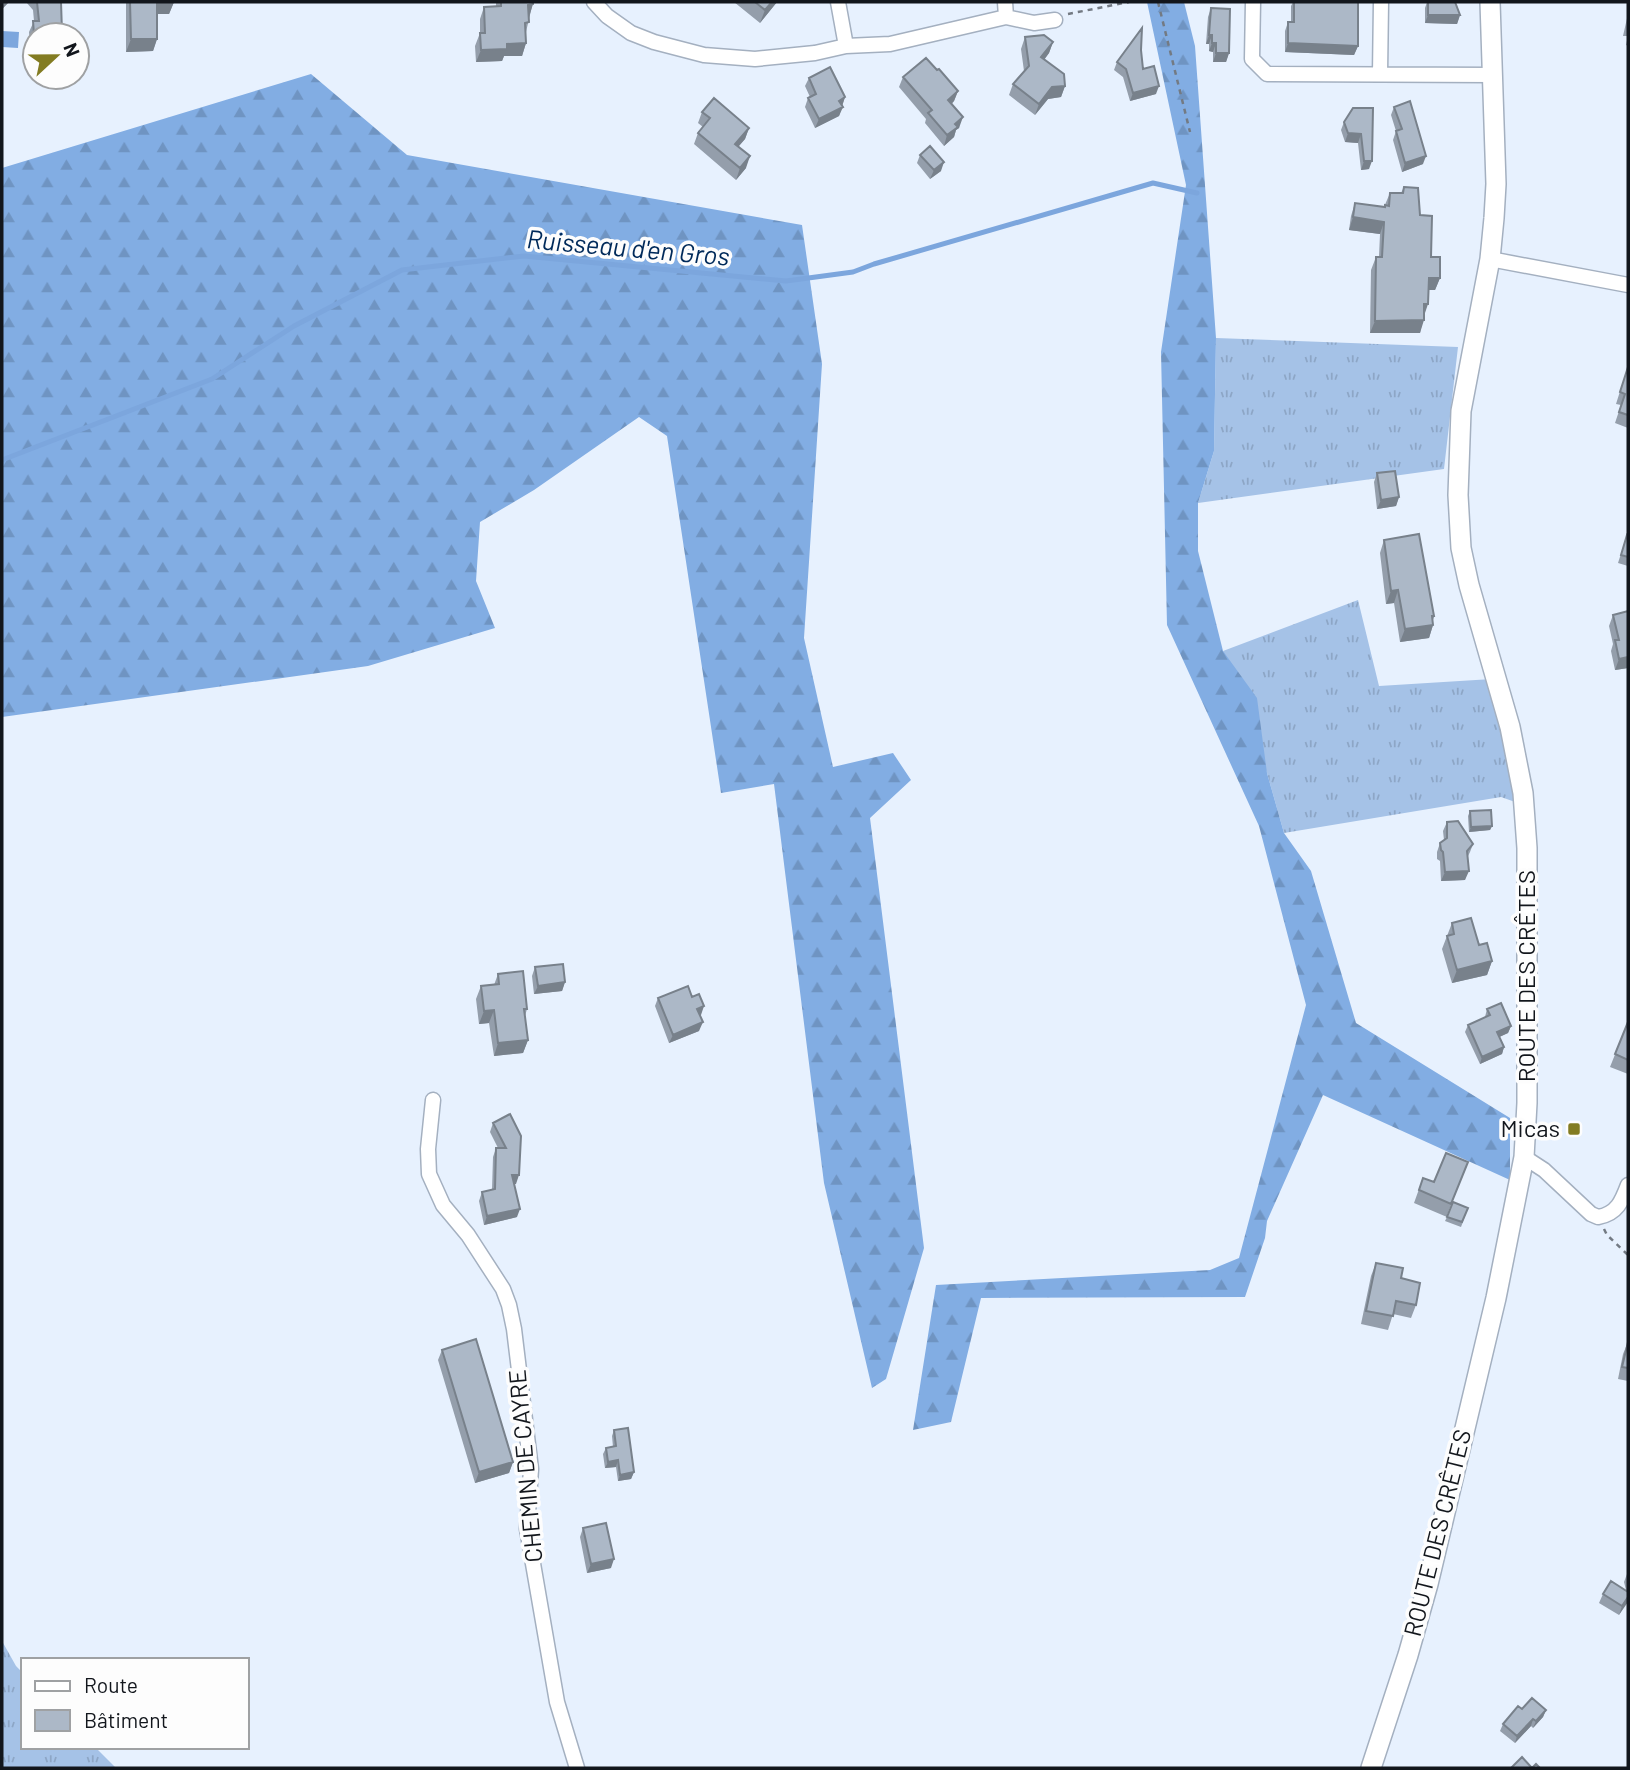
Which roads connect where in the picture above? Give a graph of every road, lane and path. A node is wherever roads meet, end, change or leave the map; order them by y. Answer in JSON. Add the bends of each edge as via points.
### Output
{"nodes":[{"id":1,"x":594,"y":2,"type":"edge"},
{"id":2,"x":838,"y":2,"type":"edge"},
{"id":3,"x":1005,"y":2,"type":"edge"},
{"id":4,"x":1129,"y":2,"type":"edge"},
{"id":5,"x":1158,"y":2,"type":"edge"},
{"id":6,"x":1253,"y":2,"type":"edge"},
{"id":7,"x":1381,"y":2,"type":"edge"},
{"id":8,"x":1490,"y":2,"type":"edge"},
{"id":9,"x":1006,"y":17,"type":"junction"},
{"id":10,"x":1055,"y":20,"type":"joint"},
{"id":11,"x":846,"y":46,"type":"junction"},
{"id":12,"x":1380,"y":74,"type":"junction"},
{"id":13,"x":1492,"y":75,"type":"junction"},
{"id":14,"x":1191,"y":132,"type":"dead end"},
{"id":15,"x":1490,"y":259,"type":"junction"},
{"id":16,"x":1628,"y":285,"type":"edge"},
{"id":17,"x":433,"y":1100,"type":"dead end"},
{"id":18,"x":1524,"y":1157,"type":"junction"},
{"id":19,"x":1628,"y":1185,"type":"edge"},
{"id":20,"x":1598,"y":1217,"type":"junction"},
{"id":21,"x":1628,"y":1255,"type":"edge"},
{"id":22,"x":577,"y":1768,"type":"edge"},
{"id":23,"x":1371,"y":1768,"type":"edge"}],
"edges":[{"from":1,"to":11,"type":"street","via":[[631,33],[704,55],[755,59]]},
{"from":2,"to":11,"type":"street"},
{"from":3,"to":9,"type":"street"},
{"from":4,"to":10,"type":"path","via":[[1073,11]]},
{"from":5,"to":14,"type":"path"},
{"from":6,"to":12,"type":"street","via":[[1252,59],[1267,74]]},
{"from":7,"to":12,"type":"street"},
{"from":8,"to":13,"type":"street","name":"ROUTE DES CRÊTES"},
{"from":9,"to":10,"type":"street","via":[[1034,23]]},
{"from":9,"to":11,"type":"street","via":[[890,44]]},
{"from":12,"to":13,"type":"street"},
{"from":13,"to":15,"type":"street","name":"ROUTE DES CRÊTES","via":[[1496,184]]},
{"from":15,"to":16,"type":"street"},
{"from":15,"to":18,"type":"street","name":"ROUTE DES CRÊTES","via":[[1461,411],[1459,524],[1469,585],[1510,727],[1523,793],[1527,848]]},
{"from":17,"to":22,"type":"street","name":"CHEMIN DE CAYRE","via":[[429,1174],[443,1205],[503,1289],[512,1317],[531,1469],[527,1529],[557,1702]]},
{"from":18,"to":20,"type":"street"},
{"from":18,"to":23,"type":"street","name":"ROUTE DES CRÊTES","via":[[1496,1298],[1428,1584]]},
{"from":19,"to":20,"type":"street","via":[[1620,1205]]},
{"from":20,"to":21,"type":"path","via":[[1607,1235]]}]}
